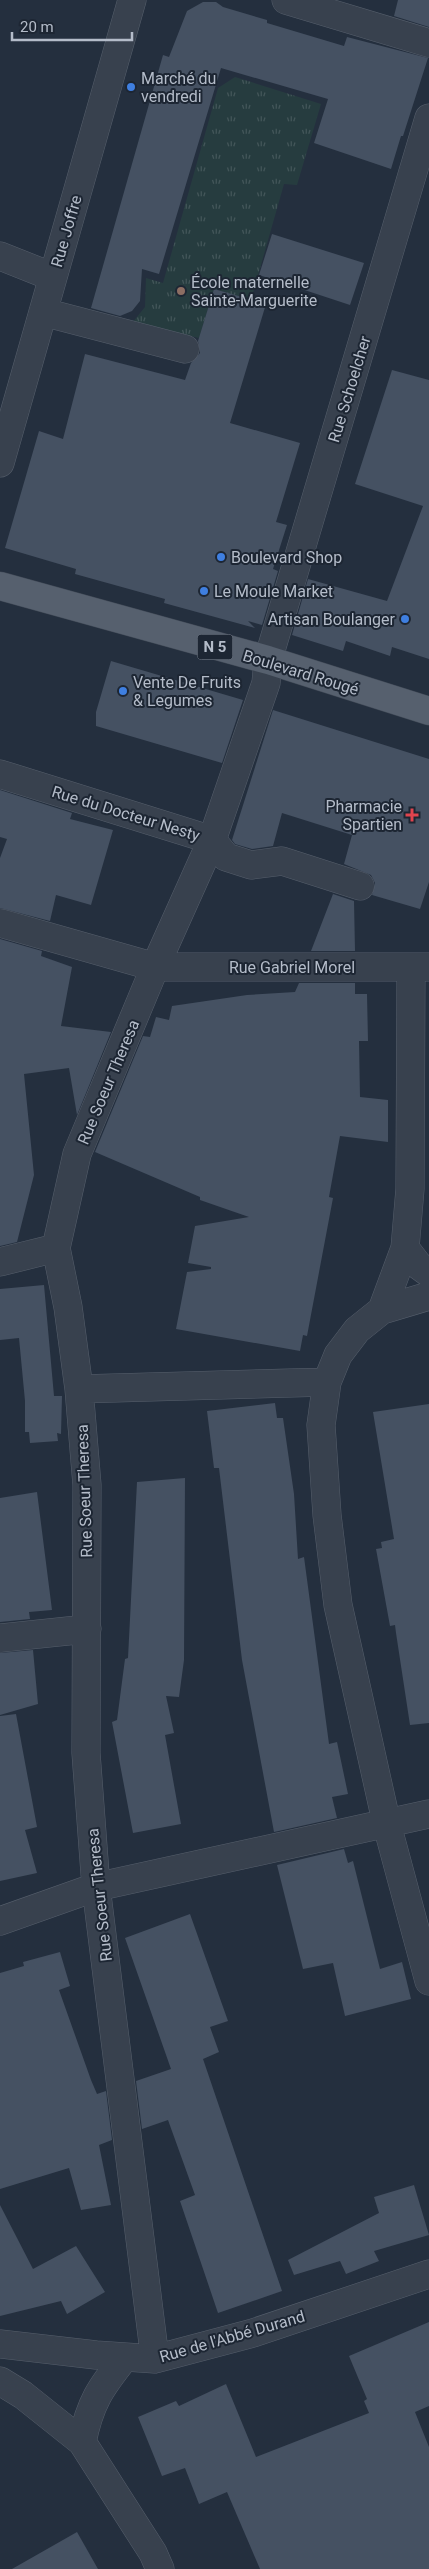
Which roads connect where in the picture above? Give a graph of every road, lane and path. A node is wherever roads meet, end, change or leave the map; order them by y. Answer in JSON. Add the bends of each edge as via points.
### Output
{"nodes":[{"id":1,"x":132,"y":0,"type":"edge"},
{"id":2,"x":286,"y":0,"type":"edge"},
{"id":3,"x":429,"y":43,"type":"edge"},
{"id":4,"x":429,"y":118,"type":"edge"},
{"id":5,"x":0,"y":256,"type":"edge"},
{"id":6,"x":53,"y":277,"type":"junction"},
{"id":7,"x":43,"y":312,"type":"junction"},
{"id":8,"x":185,"y":349,"type":"dead end"},
{"id":9,"x":0,"y":463,"type":"edge"},
{"id":10,"x":0,"y":586,"type":"edge"},
{"id":11,"x":268,"y":660,"type":"junction"},
{"id":12,"x":429,"y":711,"type":"edge"},
{"id":13,"x":0,"y":774,"type":"edge"},
{"id":14,"x":212,"y":840,"type":"junction"},
{"id":15,"x":360,"y":886,"type":"dead end"},
{"id":16,"x":0,"y":923,"type":"edge"},
{"id":17,"x":155,"y":967,"type":"junction"},
{"id":18,"x":420,"y":967,"type":"edge"},
{"id":19,"x":56,"y":1248,"type":"junction"},
{"id":20,"x":405,"y":1248,"type":"junction"},
{"id":21,"x":0,"y":1262,"type":"edge"},
{"id":22,"x":429,"y":1273,"type":"edge"},
{"id":23,"x":429,"y":1296,"type":"edge"},
{"id":24,"x":382,"y":1310,"type":"junction"},
{"id":25,"x":327,"y":1382,"type":"junction"},
{"id":26,"x":79,"y":1389,"type":"junction"},
{"id":27,"x":87,"y":1629,"type":"junction"},
{"id":28,"x":0,"y":1638,"type":"edge"},
{"id":29,"x":429,"y":1814,"type":"edge"},
{"id":30,"x":387,"y":1825,"type":"junction"},
{"id":31,"x":96,"y":1887,"type":"junction"},
{"id":32,"x":0,"y":1921,"type":"edge"},
{"id":33,"x":429,"y":1981,"type":"edge"},
{"id":34,"x":429,"y":2274,"type":"edge"},
{"id":35,"x":0,"y":2344,"type":"edge"},
{"id":36,"x":125,"y":2357,"type":"junction"},
{"id":37,"x":155,"y":2359,"type":"junction"},
{"id":38,"x":0,"y":2381,"type":"edge"},
{"id":39,"x":82,"y":2442,"type":"junction"},
{"id":40,"x":160,"y":2569,"type":"edge"}],
"edges":[{"from":1,"to":6,"type":"street","name":"Rue Joffre"},
{"from":2,"to":3,"type":"street"},
{"from":4,"to":11,"type":"street","name":"Rue Schoelcher"},
{"from":5,"to":6,"type":"street"},
{"from":6,"to":7,"type":"street","name":"Rue Joffre"},
{"from":7,"to":8,"type":"street"},
{"from":7,"to":9,"type":"street","name":"Rue Joffre"},
{"from":10,"to":11,"type":"main road","name":"Boulevard Rougé","number":"N 5"},
{"from":11,"to":12,"type":"main road","name":"Boulevard Rougé","number":"N 5"},
{"from":11,"to":14,"type":"street","name":"Rue Soeur Theresa","via":[[266,683]]},
{"from":13,"to":14,"type":"street","name":"Rue du Docteur Nesty"},
{"from":14,"to":15,"type":"street","name":"Rue du Docteur Nesty","via":[[226,857],[251,865],[282,861]]},
{"from":14,"to":17,"type":"street","name":"Rue Soeur Theresa"},
{"from":16,"to":17,"type":"street","name":"Rue Gabriel Morel"},
{"from":17,"to":18,"type":"street","name":"Rue Gabriel Morel"},
{"from":17,"to":19,"type":"street","name":"Rue Soeur Theresa","via":[[77,1154]]},
{"from":18,"to":20,"type":"street"},
{"from":19,"to":21,"type":"street"},
{"from":19,"to":26,"type":"street","name":"Rue Soeur Theresa"},
{"from":20,"to":22,"type":"street","via":[[418,1266]]},
{"from":20,"to":24,"type":"street"},
{"from":23,"to":24,"type":"street"},
{"from":24,"to":25,"type":"street","via":[[357,1330],[338,1355]]},
{"from":25,"to":26,"type":"street"},
{"from":25,"to":30,"type":"street","via":[[321,1425],[338,1605]]},
{"from":26,"to":27,"type":"street","name":"Rue Soeur Theresa","via":[[87,1485]]},
{"from":27,"to":28,"type":"street"},
{"from":27,"to":31,"type":"street","name":"Rue Soeur Theresa","via":[[86,1753]]},
{"from":29,"to":30,"type":"street"},
{"from":30,"to":31,"type":"street"},
{"from":30,"to":33,"type":"street"},
{"from":31,"to":32,"type":"street"},
{"from":31,"to":37,"type":"street","name":"Rue Soeur Theresa"},
{"from":34,"to":37,"type":"street","name":"Rue de l'Abbé Durand","via":[[253,2334]]},
{"from":35,"to":36,"type":"street","name":"Rue de l'Abbé Durand"},
{"from":36,"to":37,"type":"street","name":"Rue de l'Abbé Durand"},
{"from":36,"to":39,"type":"street","via":[[88,2412]]},
{"from":38,"to":39,"type":"street"},
{"from":39,"to":40,"type":"street"}]}
